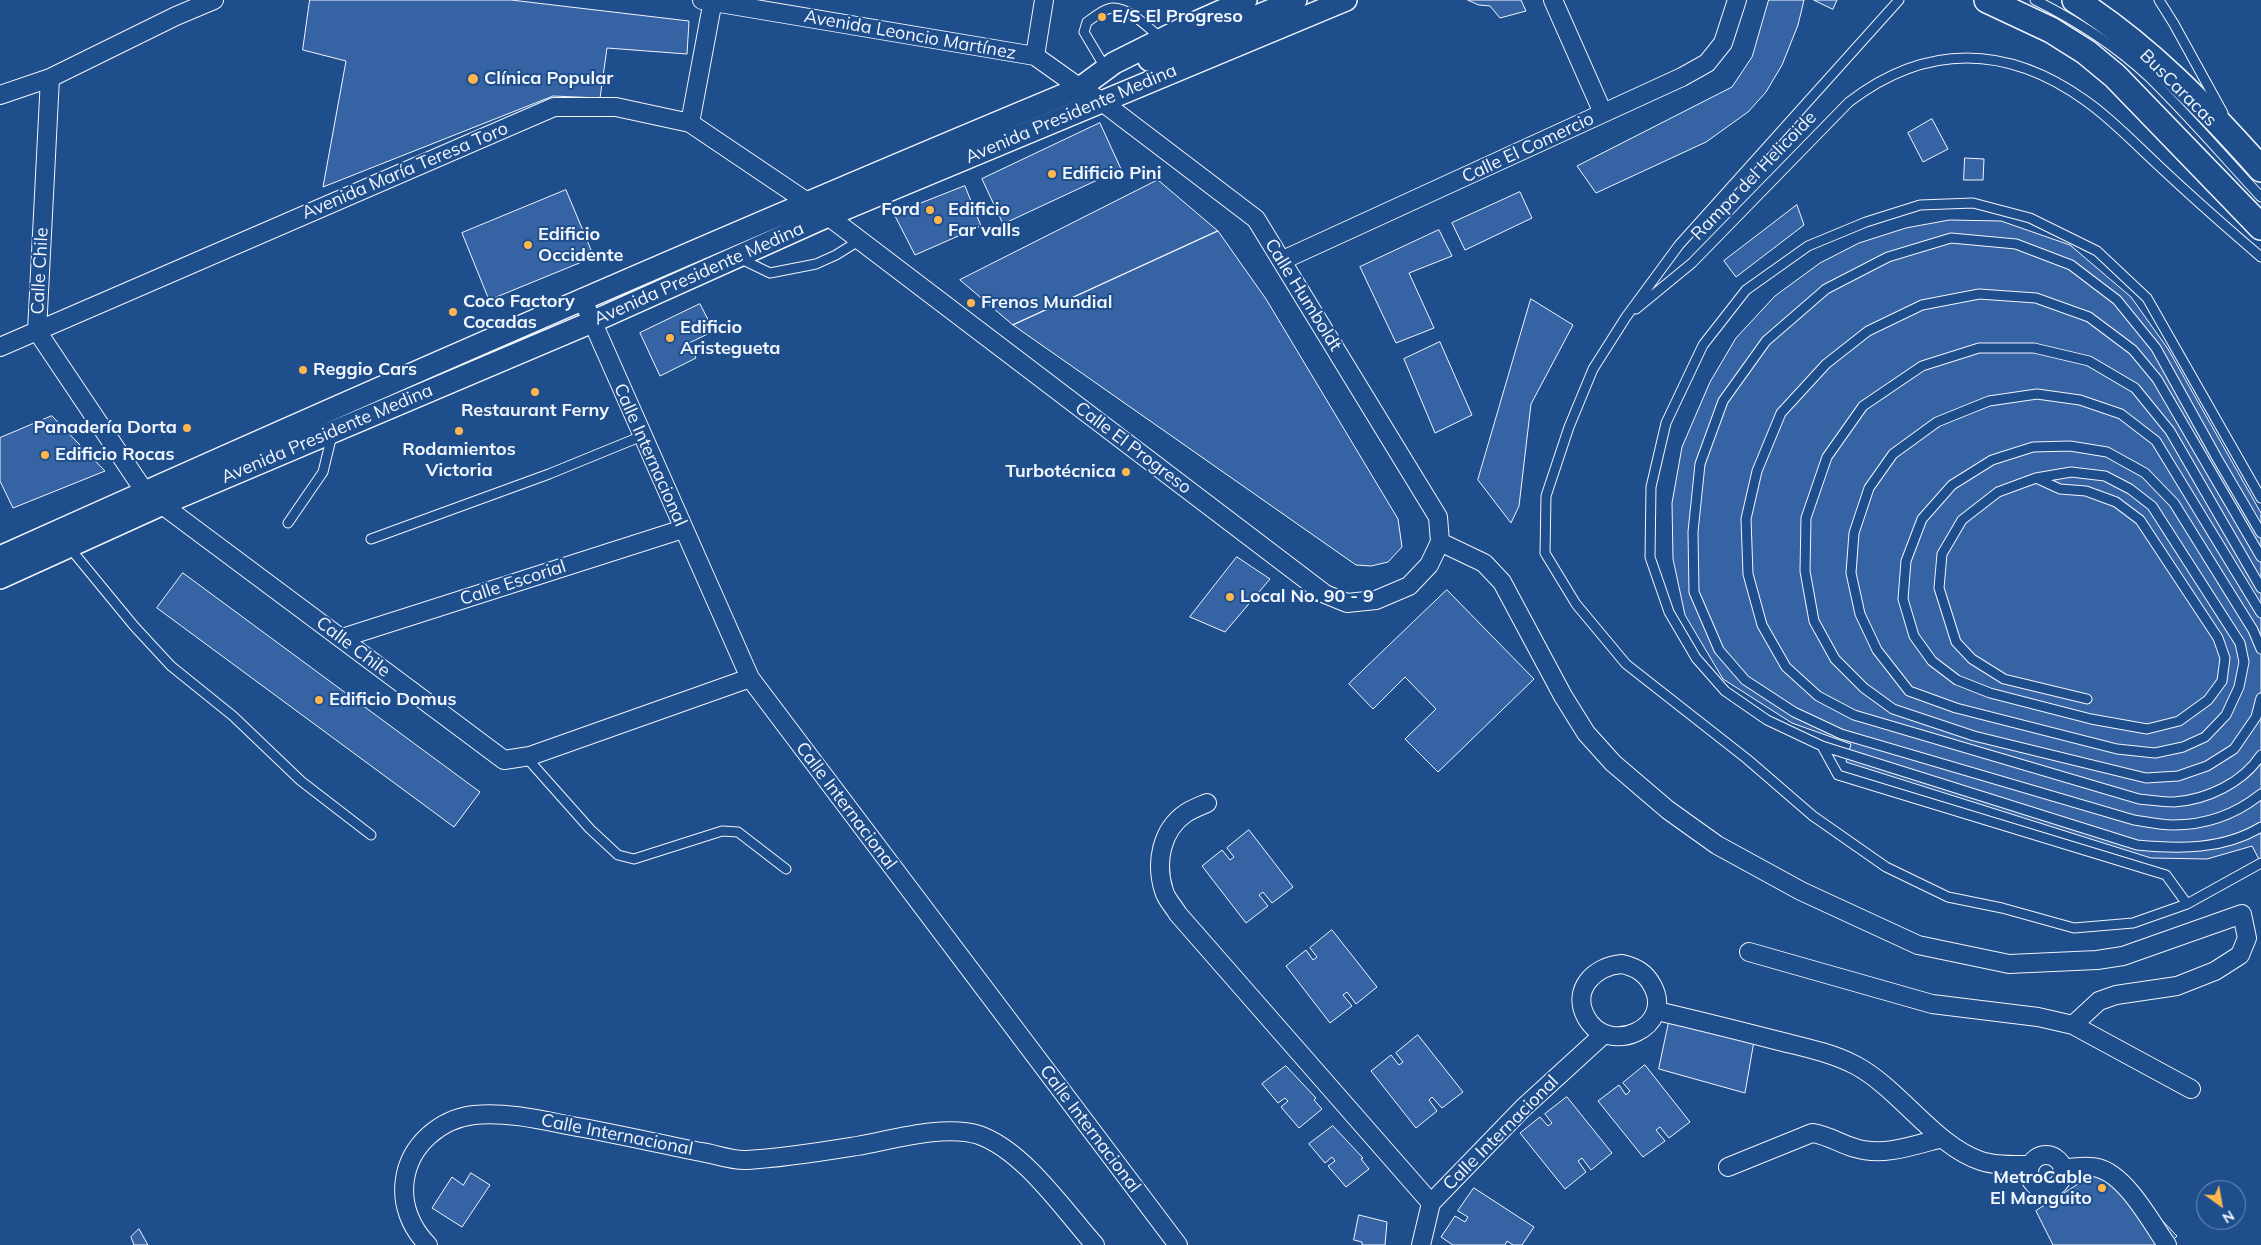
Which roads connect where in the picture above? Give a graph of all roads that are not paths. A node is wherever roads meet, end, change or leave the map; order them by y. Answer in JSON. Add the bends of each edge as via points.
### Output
{"nodes":[{"id":1,"x":214,"y":0,"type":"edge"},
{"id":2,"x":1044,"y":0,"type":"edge"},
{"id":3,"x":1246,"y":0,"type":"edge"},
{"id":4,"x":1296,"y":0,"type":"edge"},
{"id":5,"x":1346,"y":0,"type":"edge"},
{"id":6,"x":1553,"y":0,"type":"edge"},
{"id":7,"x":1737,"y":0,"type":"edge"},
{"id":8,"x":1899,"y":0,"type":"edge"},
{"id":9,"x":1987,"y":0,"type":"edge"},
{"id":10,"x":2035,"y":0,"type":"edge"},
{"id":11,"x":2075,"y":0,"type":"edge"},
{"id":12,"x":2159,"y":0,"type":"edge"},
{"id":13,"x":709,"y":1,"type":"edge"},
{"id":14,"x":177,"y":8,"type":"edge"},
{"id":15,"x":1162,"y":39,"type":"junction"},
{"id":16,"x":1035,"y":56,"type":"junction"},
{"id":17,"x":1106,"y":69,"type":"junction"},
{"id":18,"x":50,"y":78,"type":"junction"},
{"id":19,"x":1080,"y":88,"type":"junction"},
{"id":20,"x":0,"y":96,"type":"edge"},
{"id":21,"x":1101,"y":101,"type":"junction"},
{"id":22,"x":1603,"y":114,"type":"junction"},
{"id":23,"x":690,"y":123,"type":"junction"},
{"id":24,"x":1009,"y":140,"type":"junction"},
{"id":25,"x":2241,"y":146,"type":"junction"},
{"id":26,"x":2261,"y":169,"type":"edge"},
{"id":27,"x":2261,"y":197,"type":"edge"},
{"id":28,"x":808,"y":201,"type":"junction"},
{"id":29,"x":828,"y":216,"type":"junction"},
{"id":30,"x":2261,"y":227,"type":"edge"},
{"id":31,"x":860,"y":240,"type":"junction"},
{"id":32,"x":737,"y":257,"type":"junction"},
{"id":33,"x":2261,"y":257,"type":"edge"},
{"id":34,"x":1283,"y":260,"type":"junction"},
{"id":35,"x":582,"y":298,"type":"junction"},
{"id":36,"x":1626,"y":317,"type":"junction"},
{"id":37,"x":592,"y":322,"type":"junction"},
{"id":38,"x":38,"y":331,"type":"junction"},
{"id":39,"x":0,"y":347,"type":"edge"},
{"id":40,"x":332,"y":432,"type":"junction"},
{"id":41,"x":642,"y":436,"type":"junction"},
{"id":42,"x":2036,"y":478,"type":"junction"},
{"id":43,"x":146,"y":492,"type":"junction"},
{"id":44,"x":2261,"y":498,"type":"edge"},
{"id":45,"x":163,"y":504,"type":"junction"},
{"id":46,"x":288,"y":523,"type":"dead end"},
{"id":47,"x":683,"y":529,"type":"junction"},
{"id":48,"x":2261,"y":533,"type":"edge"},
{"id":49,"x":371,"y":540,"type":"dead end"},
{"id":50,"x":1440,"y":542,"type":"junction"},
{"id":51,"x":69,"y":547,"type":"junction"},
{"id":52,"x":0,"y":557,"type":"edge"},
{"id":53,"x":2261,"y":557,"type":"edge"},
{"id":54,"x":0,"y":578,"type":"edge"},
{"id":55,"x":2261,"y":588,"type":"edge"},
{"id":56,"x":2261,"y":613,"type":"edge"},
{"id":57,"x":342,"y":638,"type":"junction"},
{"id":58,"x":2261,"y":649,"type":"edge"},
{"id":59,"x":750,"y":678,"type":"junction"},
{"id":60,"x":2261,"y":698,"type":"edge"},
{"id":61,"x":2087,"y":699,"type":"dead end"},
{"id":62,"x":1822,"y":746,"type":"junction"},
{"id":63,"x":2261,"y":755,"type":"edge"},
{"id":64,"x":525,"y":757,"type":"junction"},
{"id":65,"x":2261,"y":794,"type":"edge"},
{"id":66,"x":1207,"y":803,"type":"dead end"},
{"id":67,"x":2261,"y":827,"type":"edge"},
{"id":68,"x":371,"y":835,"type":"dead end"},
{"id":69,"x":2261,"y":863,"type":"edge"},
{"id":70,"x":786,"y":869,"type":"dead end"},
{"id":71,"x":2187,"y":904,"type":"junction"},
{"id":72,"x":1749,"y":952,"type":"dead end"},
{"id":73,"x":1657,"y":1011,"type":"junction"},
{"id":74,"x":2072,"y":1024,"type":"junction"},
{"id":75,"x":1604,"y":1034,"type":"junction"},
{"id":76,"x":2191,"y":1089,"type":"dead end"},
{"id":77,"x":1942,"y":1138,"type":"junction"},
{"id":78,"x":2030,"y":1165,"type":"junction"},
{"id":79,"x":1728,"y":1167,"type":"dead end"},
{"id":80,"x":2063,"y":1168,"type":"junction"},
{"id":81,"x":1431,"y":1203,"type":"junction"},
{"id":82,"x":428,"y":1245,"type":"edge"},
{"id":83,"x":1095,"y":1245,"type":"edge"},
{"id":84,"x":1178,"y":1245,"type":"edge"},
{"id":85,"x":1421,"y":1245,"type":"edge"},
{"id":86,"x":2167,"y":1245,"type":"edge"}],
"edges":[{"from":1,"to":14,"type":"street"},
{"from":2,"to":16,"type":"street"},
{"from":3,"to":15,"type":"street","name":"Avenida Presidente Medina"},
{"from":4,"to":19,"type":"street"},
{"from":5,"to":21,"type":"street","name":"Avenida Presidente Medina"},
{"from":6,"to":22,"type":"street"},
{"from":7,"to":22,"type":"street","name":"Calle El Comercio","via":[[1723,43],[1708,63]]},
{"from":8,"to":36,"type":"lane","name":"Rampa del Helicoide","via":[[1679,245]]},
{"from":9,"to":30,"type":"main road","via":[[2057,34],[2116,76]]},
{"from":10,"to":27,"type":"lane","name":"BusCaracas","via":[[2058,11],[2148,76]]},
{"from":11,"to":25,"type":"main road","via":[[2156,60]]},
{"from":12,"to":25,"type":"lane"},
{"from":13,"to":16,"type":"street","name":"Avenida Leoncio Martínez"},
{"from":13,"to":23,"type":"street"},
{"from":14,"to":18,"type":"street"},
{"from":15,"to":17,"type":"street","name":"Avenida Presidente Medina"},
{"from":15,"to":17,"type":"lane","via":[[1122,9],[1109,8],[1087,22],[1084,32]]},
{"from":16,"to":19,"type":"street","name":"Avenida Leoncio Martínez"},
{"from":17,"to":19,"type":"street","name":"Avenida Presidente Medina"},
{"from":18,"to":20,"type":"street"},
{"from":18,"to":38,"type":"street","name":"Calle Chile"},
{"from":19,"to":21,"type":"street","name":"Avenida Leoncio Martínez"},
{"from":19,"to":24,"type":"street"},
{"from":19,"to":28,"type":"street","name":"Avenida Presidente Medina"},
{"from":21,"to":24,"type":"street","name":"Avenida Presidente Medina"},
{"from":21,"to":34,"type":"street","name":"Calle Humboldt","via":[[1256,219]]},
{"from":22,"to":34,"type":"street","name":"Calle El Comercio"},
{"from":23,"to":28,"type":"street","name":"Avenida María Teresa Toro"},
{"from":23,"to":38,"type":"street","name":"Avenida María Teresa Toro","via":[[616,107],[554,106]]},
{"from":24,"to":29,"type":"street","name":"Avenida Presidente Medina"},
{"from":25,"to":26,"type":"main road"},
{"from":28,"to":29,"type":"street","name":"Avenida María Teresa Toro"},
{"from":28,"to":35,"type":"street","name":"Avenida Presidente Medina"},
{"from":29,"to":31,"type":"street","name":"Calle El Progreso"},
{"from":29,"to":32,"type":"street","name":"Avenida Presidente Medina"},
{"from":31,"to":32,"type":"lane","via":[[816,264],[770,273]]},
{"from":31,"to":50,"type":"street","name":"Calle El Progreso","via":[[1325,594],[1347,602],[1376,600],[1409,586],[1429,565]]},
{"from":32,"to":37,"type":"street","name":"Avenida Presidente Medina"},
{"from":33,"to":36,"type":"lane","name":"Rampa del Helicoide","via":[[2114,124],[2048,77],[1996,61],[1933,61],[1898,71],[1849,102],[1692,263]]},
{"from":34,"to":50,"type":"street","name":"Calle Humboldt","via":[[1438,516]]},
{"from":35,"to":37,"type":"street","name":"Calle Internacional"},
{"from":35,"to":43,"type":"street","name":"Avenida Presidente Medina"},
{"from":36,"to":71,"type":"lane","via":[[1593,369],[1569,427],[1546,496],[1545,553],[1576,604],[1626,664],[1747,759],[1813,816],[1886,867],[1948,897],[2074,928],[2133,923]]},
{"from":37,"to":40,"type":"street","name":"Avenida Presidente Medina"},
{"from":37,"to":41,"type":"street","name":"Calle Internacional"},
{"from":38,"to":39,"type":"street","name":"Avenida María Teresa Toro"},
{"from":38,"to":43,"type":"street","name":"Calle Chile"},
{"from":40,"to":45,"type":"street","name":"Avenida Presidente Medina"},
{"from":40,"to":46,"type":"lane","via":[[323,472]]},
{"from":41,"to":47,"type":"street","name":"Calle Internacional"},
{"from":41,"to":49,"type":"lane"},
{"from":42,"to":56,"type":"lane","via":[[2071,472],[2105,476],[2152,506],[2240,643],[2244,662],[2240,687],[2226,715],[2204,737],[2184,747],[2155,753],[2117,749],[1956,708],[1909,691],[1877,650],[1860,614],[1851,573],[1854,532],[1869,488],[1893,454],[1937,422],[1989,401],[2037,394],[2080,400],[2121,414],[2156,441]]},
{"from":42,"to":58,"type":"lane","via":[[2060,489],[2086,491],[2116,502],[2140,520],[2218,638],[2225,658],[2222,681],[2208,700],[2179,722],[2147,728],[2036,705],[1956,680],[1932,661],[1914,636],[1903,599],[1906,561],[1922,519],[1952,485],[1992,460],[2033,447],[2070,446],[2107,452],[2145,473],[2174,503],[2253,630]]},
{"from":42,"to":61,"type":"lane","via":[[1998,492],[1962,520],[1942,554],[1939,588],[1956,642],[1972,659],[2004,679]]},
{"from":43,"to":45,"type":"street","name":"Calle Chile"},
{"from":43,"to":52,"type":"street","name":"Avenida Presidente Medina"},
{"from":44,"to":62,"type":"lane","via":[[2147,298],[2097,251],[2030,218],[1974,203],[1920,205],[1866,222],[1808,246],[1746,290],[1703,345],[1666,423],[1651,487],[1650,557],[1669,612],[1696,658],[1719,684],[1767,720]]},
{"from":45,"to":51,"type":"street","name":"Avenida Presidente Medina"},
{"from":45,"to":57,"type":"street","name":"Calle Chile"},
{"from":47,"to":57,"type":"street","name":"Calle Escorial"},
{"from":47,"to":59,"type":"street","name":"Calle Internacional"},
{"from":48,"to":65,"type":"lane","via":[[2156,348],[2117,300],[2071,265],[2016,244],[1951,238],[1888,256],[1826,289],[1766,341],[1723,401],[1700,464],[1692,532],[1694,592],[1719,650],[1745,680],[1794,712],[1833,730],[2134,820],[2173,825],[2214,820],[2246,806]]},
{"from":50,"to":74,"type":"street","via":[[1484,563],[1502,582],[1563,696],[1586,733],[1613,763],[1668,810],[1717,844],[1801,891],[1918,945],[2009,964],[2123,956],[2242,914],[2247,938],[2240,955],[2215,971],[2177,986],[2116,995],[2099,1001]]},
{"from":51,"to":54,"type":"street","name":"Avenida Presidente Medina"},
{"from":51,"to":68,"type":"lane","via":[[171,666],[233,716],[301,781]]},
{"from":53,"to":63,"type":"lane","via":[[2157,379],[2133,350],[2089,317],[2036,298],[1979,294],[1922,305],[1868,331],[1826,364],[1781,413],[1757,471],[1746,519],[1748,574],[1762,625],[1786,667],[1818,696],[1854,715],[2138,798],[2174,802],[2207,795],[2234,782]]},
{"from":55,"to":60,"type":"lane","via":[[2170,431],[2135,388],[2089,361],[2034,348],[1979,348],[1922,366],[1863,406],[1827,457],[1806,518],[1805,571],[1814,621],[1835,659],[1864,688],[1893,709],[1974,736],[2146,778],[2178,776],[2208,766],[2234,748],[2256,717]]},
{"from":57,"to":64,"type":"street","name":"Calle Chile","via":[[504,760]]},
{"from":59,"to":64,"type":"street","name":"Calle Chile"},
{"from":59,"to":84,"type":"street","name":"Calle Internacional"},
{"from":62,"to":67,"type":"lane","via":[[2137,845],[2176,849],[2213,845],[2248,835]]},
{"from":62,"to":71,"type":"lane","via":[[1838,775],[2166,875]]},
{"from":64,"to":70,"type":"lane","via":[[618,855],[634,859],[722,832],[738,832]]},
{"from":66,"to":81,"type":"street","via":[[1185,814],[1172,828],[1162,847],[1159,865],[1164,892],[1178,914]]},
{"from":69,"to":71,"type":"lane"},
{"from":72,"to":74,"type":"street","via":[[1932,1004]]},
{"from":73,"to":75,"type":"street","via":[[1652,1020],[1637,1032],[1615,1037]]},
{"from":73,"to":75,"type":"street","via":[[1657,994],[1644,973],[1622,964],[1609,965],[1588,980],[1582,1004],[1593,1027]]},
{"from":73,"to":77,"type":"street","via":[[1820,1051],[1855,1065],[1883,1084]]},
{"from":74,"to":76,"type":"street"},
{"from":75,"to":81,"type":"street","name":"Calle Internacional","via":[[1523,1108]]},
{"from":77,"to":78,"type":"street","via":[[1980,1161]]},
{"from":77,"to":79,"type":"street","via":[[1873,1152],[1824,1134],[1812,1133]]},
{"from":78,"to":80,"type":"street","via":[[2034,1159],[2047,1154]]},
{"from":78,"to":80,"type":"street","via":[[2032,1183],[2046,1189],[2060,1181]]},
{"from":80,"to":86,"type":"street","via":[[2098,1168],[2114,1176],[2135,1197]]},
{"from":81,"to":85,"type":"street","name":"Calle Internacional"},
{"from":82,"to":83,"type":"street","name":"Calle Internacional","via":[[411,1223],[405,1205],[404,1187],[412,1156],[424,1139],[440,1126],[473,1115],[514,1115],[743,1160],[800,1156],[947,1131],[977,1135],[1000,1144],[1018,1158]]}]}
